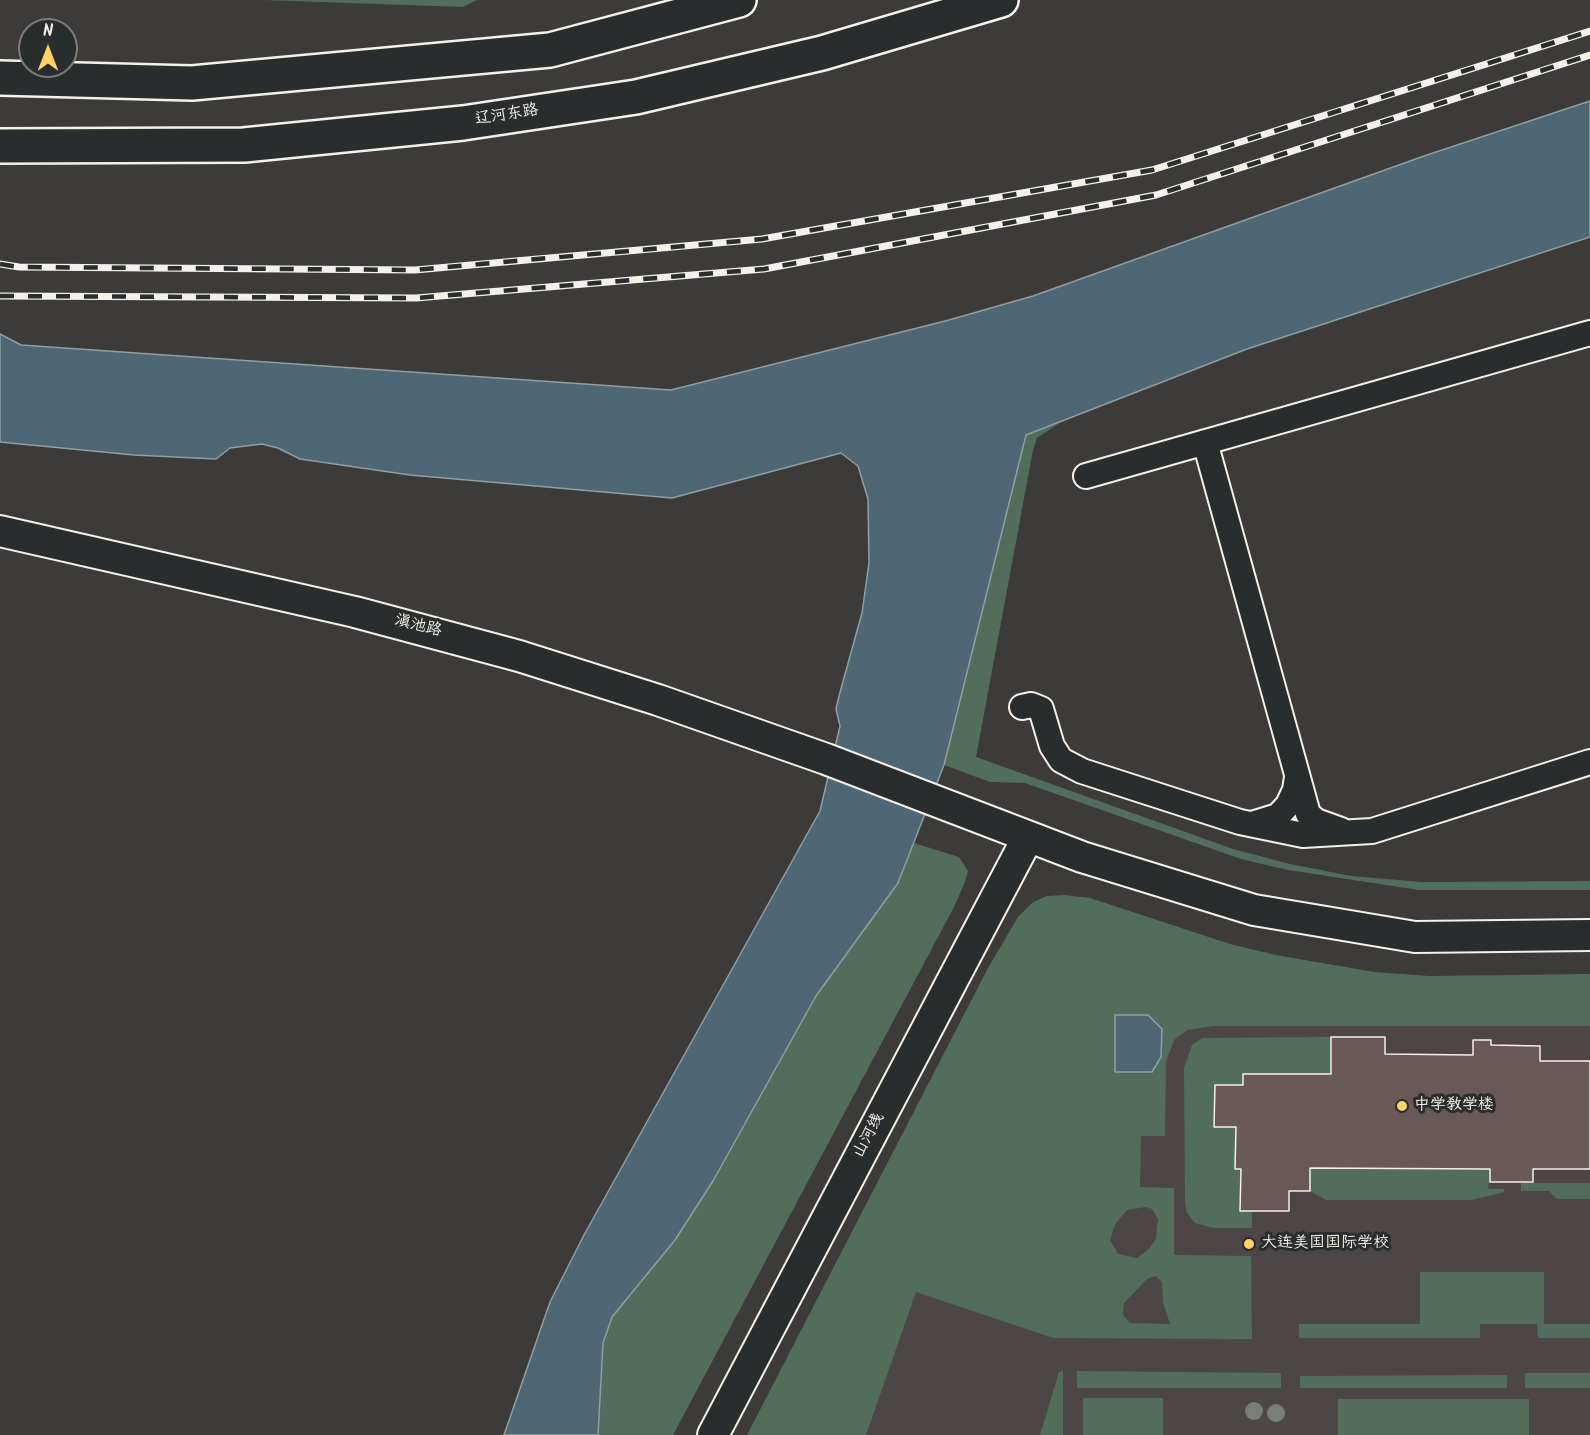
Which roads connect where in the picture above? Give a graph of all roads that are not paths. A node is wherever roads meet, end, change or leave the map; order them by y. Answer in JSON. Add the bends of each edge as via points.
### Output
{"nodes":[{"id":1,"x":739,"y":0,"type":"edge"},
{"id":2,"x":1001,"y":0,"type":"edge"},
{"id":3,"x":0,"y":78,"type":"edge"},
{"id":4,"x":0,"y":146,"type":"edge"},
{"id":5,"x":1590,"y":333,"type":"edge"},
{"id":6,"x":1205,"y":442,"type":"junction"},
{"id":7,"x":1086,"y":476,"type":"dead end"},
{"id":8,"x":0,"y":531,"type":"edge"},
{"id":9,"x":1022,"y":707,"type":"dead end"},
{"id":10,"x":1590,"y":762,"type":"edge"},
{"id":11,"x":1297,"y":777,"type":"junction"},
{"id":12,"x":1250,"y":824,"type":"junction"},
{"id":13,"x":1360,"y":832,"type":"junction"},
{"id":14,"x":1028,"y":837,"type":"junction"},
{"id":15,"x":1590,"y":935,"type":"edge"},
{"id":16,"x":713,"y":1435,"type":"edge"}],
"edges":[{"from":1,"to":3,"type":"main road","via":[[550,50],[192,83]]},
{"from":2,"to":4,"type":"main road","name":"辽河东路","via":[[822,53],[636,97],[474,121],[244,145]]},
{"from":5,"to":6,"type":"street"},
{"from":6,"to":7,"type":"street"},
{"from":6,"to":11,"type":"street"},
{"from":8,"to":14,"type":"street","name":"滇池路","via":[[442,633],[658,700],[922,794]]},
{"from":9,"to":12,"type":"street","via":[[1032,705],[1041,709],[1052,746],[1061,760],[1082,771]]},
{"from":10,"to":13,"type":"street"},
{"from":11,"to":12,"type":"street","via":[[1288,805],[1278,816]]},
{"from":11,"to":13,"type":"street","via":[[1308,814],[1330,827]]},
{"from":12,"to":13,"type":"street","via":[[1303,835]]},
{"from":14,"to":15,"type":"street","name":"滇池路","via":[[1254,910],[1415,936]]},
{"from":14,"to":16,"type":"street","name":"山河线"}]}
